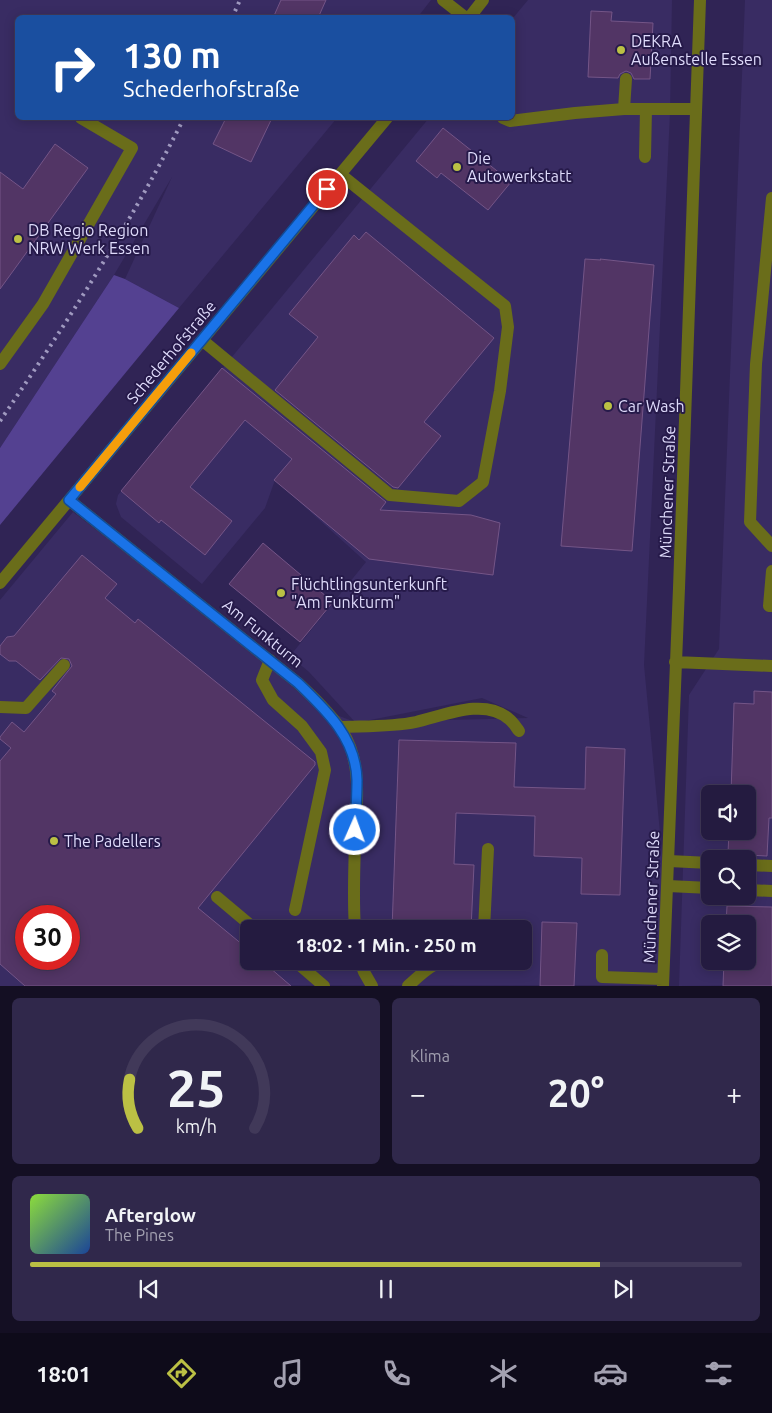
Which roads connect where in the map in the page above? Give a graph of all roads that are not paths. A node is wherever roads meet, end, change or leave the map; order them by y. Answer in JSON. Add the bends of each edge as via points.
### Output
{"nodes":[{"id":1,"x":443,"y":0,"type":"edge"},
{"id":2,"x":483,"y":0,"type":"edge"},
{"id":3,"x":700,"y":0,"type":"edge"},
{"id":4,"x":464,"y":15,"type":"edge"},
{"id":5,"x":470,"y":15,"type":"edge"},
{"id":6,"x":626,"y":78,"type":"dead end"},
{"id":7,"x":624,"y":109,"type":"junction"},
{"id":8,"x":646,"y":109,"type":"junction"},
{"id":9,"x":696,"y":109,"type":"junction"},
{"id":10,"x":84,"y":120,"type":"edge"},
{"id":11,"x":384,"y":120,"type":"edge"},
{"id":12,"x":508,"y":120,"type":"edge"},
{"id":13,"x":645,"y":157,"type":"dead end"},
{"id":14,"x":340,"y":174,"type":"junction"},
{"id":15,"x":772,"y":198,"type":"edge"},
{"id":16,"x":202,"y":340,"type":"junction"},
{"id":17,"x":0,"y":364,"type":"edge"},
{"id":18,"x":69,"y":500,"type":"junction"},
{"id":19,"x":772,"y":546,"type":"edge"},
{"id":20,"x":772,"y":571,"type":"edge"},
{"id":21,"x":0,"y":583,"type":"edge"},
{"id":22,"x":772,"y":606,"type":"edge"},
{"id":23,"x":270,"y":660,"type":"junction"},
{"id":24,"x":675,"y":662,"type":"junction"},
{"id":25,"x":64,"y":665,"type":"dead end"},
{"id":26,"x":772,"y":666,"type":"edge"},
{"id":27,"x":0,"y":707,"type":"edge"},
{"id":28,"x":340,"y":727,"type":"junction"},
{"id":29,"x":519,"y":731,"type":"dead end"},
{"id":30,"x":488,"y":849,"type":"dead end"},
{"id":31,"x":669,"y":861,"type":"junction"},
{"id":32,"x":701,"y":863,"type":"edge"},
{"id":33,"x":756,"y":865,"type":"edge"},
{"id":34,"x":772,"y":866,"type":"edge"},
{"id":35,"x":668,"y":886,"type":"junction"},
{"id":36,"x":701,"y":888,"type":"edge"},
{"id":37,"x":756,"y":890,"type":"edge"},
{"id":38,"x":772,"y":891,"type":"edge"},
{"id":39,"x":217,"y":897,"type":"dead end"},
{"id":40,"x":295,"y":910,"type":"dead end"},
{"id":41,"x":245,"y":920,"type":"edge"},
{"id":42,"x":354,"y":920,"type":"edge"},
{"id":43,"x":484,"y":920,"type":"edge"},
{"id":44,"x":602,"y":955,"type":"dead end"},
{"id":45,"x":305,"y":970,"type":"edge"},
{"id":46,"x":363,"y":970,"type":"edge"},
{"id":47,"x":427,"y":970,"type":"edge"},
{"id":48,"x":663,"y":982,"type":"edge"},
{"id":49,"x":324,"y":986,"type":"edge"},
{"id":50,"x":372,"y":986,"type":"edge"},
{"id":51,"x":408,"y":986,"type":"edge"}],
"edges":[{"from":1,"to":4,"type":"street"},
{"from":2,"to":5,"type":"street"},
{"from":3,"to":9,"type":"street","name":"Münchener Straße"},
{"from":6,"to":7,"type":"street"},
{"from":7,"to":8,"type":"street"},
{"from":7,"to":12,"type":"street"},
{"from":8,"to":9,"type":"street"},
{"from":8,"to":13,"type":"street"},
{"from":9,"to":24,"type":"street","name":"Münchener Straße"},
{"from":10,"to":17,"type":"street","via":[[132,148],[43,304]]},
{"from":11,"to":14,"type":"street","name":"Schederhofstraße"},
{"from":14,"to":16,"type":"street","name":"Schederhofstraße"},
{"from":14,"to":16,"type":"street","via":[[505,306],[508,327],[483,482],[459,501],[390,495]]},
{"from":15,"to":19,"type":"street","via":[[756,364],[750,522]]},
{"from":16,"to":18,"type":"street","name":"Schederhofstraße"},
{"from":18,"to":21,"type":"street","name":"Schederhofstraße"},
{"from":18,"to":23,"type":"street","name":"Am Funkturm"},
{"from":20,"to":22,"type":"street","via":[[769,606]]},
{"from":23,"to":28,"type":"street","name":"Am Funkturm","via":[[298,683]]},
{"from":23,"to":40,"type":"street","via":[[262,680],[273,700],[302,726],[321,752],[324,770]]},
{"from":24,"to":26,"type":"street"},
{"from":24,"to":31,"type":"street","name":"Münchener Straße"},
{"from":25,"to":27,"type":"street","via":[[26,708]]},
{"from":28,"to":29,"type":"street","via":[[416,722],[460,710],[478,709],[509,718]]},
{"from":28,"to":42,"type":"street","name":"Am Funkturm","via":[[354,757],[357,778]]},
{"from":30,"to":43,"type":"street"},
{"from":31,"to":32,"type":"street"},
{"from":31,"to":35,"type":"street","name":"Münchener Straße"},
{"from":33,"to":34,"type":"street"},
{"from":35,"to":36,"type":"street"},
{"from":35,"to":48,"type":"street","name":"Münchener Straße"},
{"from":37,"to":38,"type":"street"},
{"from":39,"to":41,"type":"street"},
{"from":44,"to":48,"type":"street","via":[[602,977]]},
{"from":45,"to":49,"type":"street"},
{"from":46,"to":50,"type":"street"},
{"from":47,"to":51,"type":"street"}]}
